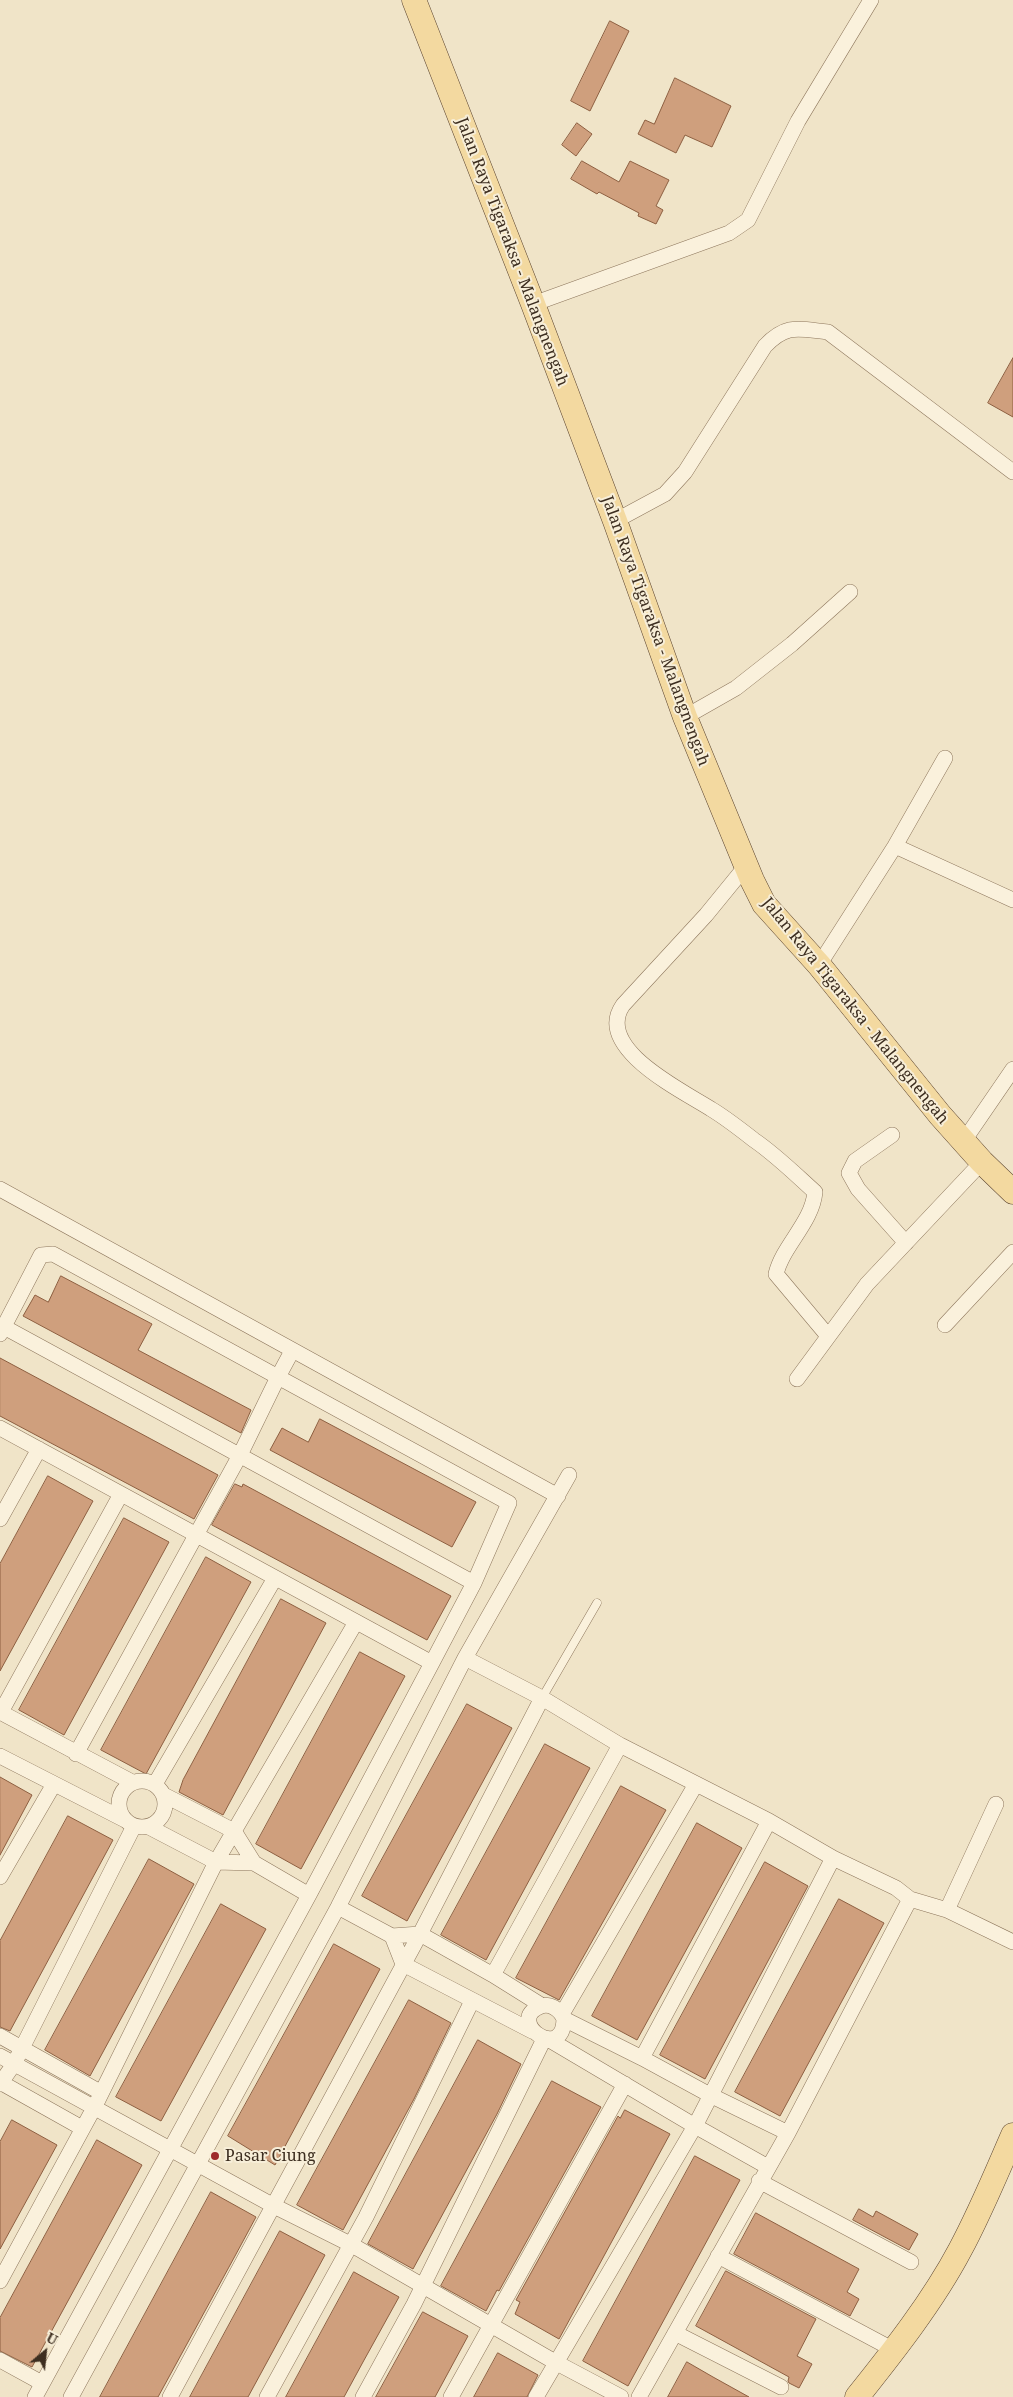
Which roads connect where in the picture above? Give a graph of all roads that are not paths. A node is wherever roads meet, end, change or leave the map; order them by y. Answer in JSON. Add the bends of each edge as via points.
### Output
{"nodes":[{"id":1,"x":414,"y":0,"type":"edge"},
{"id":2,"x":871,"y":0,"type":"edge"},
{"id":3,"x":533,"y":304,"type":"junction"},
{"id":4,"x":1013,"y":472,"type":"edge"},
{"id":5,"x":615,"y":521,"type":"junction"},
{"id":6,"x":850,"y":592,"type":"dead end"},
{"id":7,"x":685,"y":717,"type":"junction"},
{"id":8,"x":945,"y":758,"type":"dead end"},
{"id":9,"x":895,"y":846,"type":"junction"},
{"id":10,"x":746,"y":866,"type":"junction"},
{"id":11,"x":1013,"y":900,"type":"edge"},
{"id":12,"x":818,"y":965,"type":"junction"},
{"id":13,"x":1013,"y":1069,"type":"edge"},
{"id":14,"x":892,"y":1135,"type":"dead end"},
{"id":15,"x":963,"y":1142,"type":"junction"},
{"id":16,"x":982,"y":1162,"type":"junction"},
{"id":17,"x":0,"y":1189,"type":"edge"},
{"id":18,"x":1013,"y":1192,"type":"edge"},
{"id":19,"x":906,"y":1243,"type":"junction"},
{"id":20,"x":1013,"y":1252,"type":"edge"},
{"id":21,"x":945,"y":1326,"type":"dead end"},
{"id":22,"x":2,"y":1331,"type":"edge"},
{"id":23,"x":828,"y":1336,"type":"junction"},
{"id":24,"x":292,"y":1351,"type":"junction"},
{"id":25,"x":278,"y":1377,"type":"junction"},
{"id":26,"x":797,"y":1379,"type":"dead end"},
{"id":27,"x":0,"y":1428,"type":"edge"},
{"id":28,"x":39,"y":1449,"type":"junction"},
{"id":29,"x":240,"y":1456,"type":"junction"},
{"id":30,"x":569,"y":1475,"type":"dead end"},
{"id":31,"x":121,"y":1494,"type":"junction"},
{"id":32,"x":558,"y":1496,"type":"junction"},
{"id":33,"x":0,"y":1519,"type":"edge"},
{"id":34,"x":196,"y":1535,"type":"junction"},
{"id":35,"x":275,"y":1578,"type":"junction"},
{"id":36,"x":474,"y":1583,"type":"junction"},
{"id":37,"x":597,"y":1603,"type":"dead end"},
{"id":38,"x":356,"y":1622,"type":"junction"},
{"id":39,"x":465,"y":1658,"type":"junction"},
{"id":40,"x":432,"y":1663,"type":"junction"},
{"id":41,"x":542,"y":1698,"type":"junction"},
{"id":42,"x":0,"y":1712,"type":"edge"},
{"id":43,"x":620,"y":1745,"type":"junction"},
{"id":44,"x":76,"y":1754,"type":"junction"},
{"id":45,"x":0,"y":1756,"type":"edge"},
{"id":46,"x":132,"y":1782,"type":"junction"},
{"id":47,"x":54,"y":1784,"type":"junction"},
{"id":48,"x":696,"y":1784,"type":"junction"},
{"id":49,"x":160,"y":1789,"type":"junction"},
{"id":50,"x":996,"y":1804,"type":"dead end"},
{"id":51,"x":769,"y":1821,"type":"junction"},
{"id":52,"x":136,"y":1825,"type":"junction"},
{"id":53,"x":234,"y":1831,"type":"junction"},
{"id":54,"x":833,"y":1858,"type":"junction"},
{"id":55,"x":216,"y":1862,"type":"junction"},
{"id":56,"x":254,"y":1863,"type":"junction"},
{"id":57,"x":0,"y":1877,"type":"edge"},
{"id":58,"x":309,"y":1895,"type":"junction"},
{"id":59,"x":910,"y":1899,"type":"junction"},
{"id":60,"x":338,"y":1907,"type":"junction"},
{"id":61,"x":947,"y":1910,"type":"junction"},
{"id":62,"x":420,"y":1934,"type":"junction"},
{"id":63,"x":392,"y":1936,"type":"junction"},
{"id":64,"x":1013,"y":1942,"type":"edge"},
{"id":65,"x":403,"y":1964,"type":"junction"},
{"id":66,"x":493,"y":1975,"type":"junction"},
{"id":67,"x":472,"y":2001,"type":"junction"},
{"id":68,"x":541,"y":2006,"type":"junction"},
{"id":69,"x":563,"y":2016,"type":"junction"},
{"id":70,"x":0,"y":2036,"type":"edge"},
{"id":71,"x":541,"y":2036,"type":"junction"},
{"id":72,"x":22,"y":2048,"type":"junction"},
{"id":73,"x":0,"y":2056,"type":"edge"},
{"id":74,"x":642,"y":2058,"type":"junction"},
{"id":75,"x":14,"y":2064,"type":"junction"},
{"id":76,"x":0,"y":2083,"type":"edge"},
{"id":77,"x":625,"y":2084,"type":"junction"},
{"id":78,"x":710,"y":2096,"type":"junction"},
{"id":79,"x":98,"y":2099,"type":"junction"},
{"id":80,"x":695,"y":2126,"type":"junction"},
{"id":81,"x":82,"y":2128,"type":"junction"},
{"id":82,"x":788,"y":2133,"type":"junction"},
{"id":83,"x":1013,"y":2136,"type":"edge"},
{"id":84,"x":170,"y":2147,"type":"junction"},
{"id":85,"x":199,"y":2163,"type":"junction"},
{"id":86,"x":768,"y":2167,"type":"junction"},
{"id":87,"x":759,"y":2181,"type":"junction"},
{"id":88,"x":274,"y":2206,"type":"junction"},
{"id":89,"x":352,"y":2245,"type":"junction"},
{"id":90,"x":718,"y":2256,"type":"junction"},
{"id":91,"x":911,"y":2262,"type":"dead end"},
{"id":92,"x":0,"y":2281,"type":"edge"},
{"id":93,"x":422,"y":2285,"type":"junction"},
{"id":94,"x":491,"y":2325,"type":"junction"},
{"id":95,"x":675,"y":2333,"type":"junction"},
{"id":96,"x":894,"y":2350,"type":"junction"},
{"id":97,"x":0,"y":2360,"type":"edge"},
{"id":98,"x":555,"y":2362,"type":"junction"},
{"id":99,"x":42,"y":2383,"type":"junction"},
{"id":100,"x":781,"y":2387,"type":"dead end"},
{"id":101,"x":35,"y":2397,"type":"edge"},
{"id":102,"x":71,"y":2397,"type":"edge"},
{"id":103,"x":170,"y":2397,"type":"edge"},
{"id":104,"x":267,"y":2397,"type":"edge"},
{"id":105,"x":364,"y":2397,"type":"edge"},
{"id":106,"x":451,"y":2397,"type":"edge"},
{"id":107,"x":536,"y":2397,"type":"edge"},
{"id":108,"x":621,"y":2397,"type":"edge"},
{"id":109,"x":639,"y":2397,"type":"edge"},
{"id":110,"x":856,"y":2397,"type":"edge"}],
"edges":[{"from":1,"to":3,"type":"main road","name":"Jalan Raya Tigaraksa - Malangnengah"},
{"from":2,"to":3,"type":"street","via":[[798,121],[748,220],[728,233]]},
{"from":3,"to":5,"type":"main road","name":"Jalan Raya Tigaraksa - Malangnengah"},
{"from":4,"to":5,"type":"street","via":[[828,332],[794,328],[777,334],[765,346],[685,472],[672,487]]},
{"from":5,"to":7,"type":"main road","name":"Jalan Raya Tigaraksa - Malangnengah"},
{"from":6,"to":7,"type":"street","via":[[736,688]]},
{"from":7,"to":10,"type":"main road","name":"Jalan Raya Tigaraksa - Malangnengah"},
{"from":8,"to":9,"type":"street"},
{"from":9,"to":11,"type":"street"},
{"from":9,"to":12,"type":"street"},
{"from":10,"to":12,"type":"main road","name":"Jalan Raya Tigaraksa - Malangnengah","via":[[764,904]]},
{"from":10,"to":23,"type":"street","via":[[617,1012],[616,1025],[624,1044],[637,1059],[763,1146],[815,1192],[804,1224],[776,1274]]},
{"from":12,"to":15,"type":"main road","name":"Jalan Raya Tigaraksa - Malangnengah"},
{"from":13,"to":15,"type":"street"},
{"from":14,"to":19,"type":"street","via":[[855,1161],[849,1173],[858,1189]]},
{"from":15,"to":16,"type":"main road","name":"Jalan Raya Tigaraksa - Malangnengah"},
{"from":16,"to":18,"type":"main road","name":"Jalan Raya Tigaraksa - Malangnengah"},
{"from":16,"to":19,"type":"street"},
{"from":17,"to":24,"type":"street"},
{"from":19,"to":23,"type":"street","via":[[867,1284]]},
{"from":20,"to":21,"type":"street"},
{"from":22,"to":25,"type":"street","via":[[41,1255],[53,1254]]},
{"from":22,"to":29,"type":"street"},
{"from":23,"to":26,"type":"street"},
{"from":24,"to":25,"type":"street"},
{"from":24,"to":32,"type":"street"},
{"from":25,"to":29,"type":"street"},
{"from":25,"to":36,"type":"street","via":[[509,1503]]},
{"from":27,"to":28,"type":"street"},
{"from":28,"to":31,"type":"street"},
{"from":28,"to":33,"type":"street"},
{"from":29,"to":34,"type":"street"},
{"from":29,"to":36,"type":"street"},
{"from":30,"to":32,"type":"street"},
{"from":31,"to":34,"type":"street"},
{"from":31,"to":42,"type":"street"},
{"from":32,"to":39,"type":"street"},
{"from":34,"to":35,"type":"street"},
{"from":34,"to":44,"type":"street"},
{"from":35,"to":38,"type":"street"},
{"from":35,"to":49,"type":"street"},
{"from":36,"to":40,"type":"street"},
{"from":37,"to":41,"type":"lane"},
{"from":38,"to":40,"type":"street"},
{"from":38,"to":53,"type":"street"},
{"from":39,"to":41,"type":"street"},
{"from":39,"to":60,"type":"street"},
{"from":40,"to":58,"type":"street"},
{"from":41,"to":43,"type":"street"},
{"from":41,"to":62,"type":"street"},
{"from":42,"to":44,"type":"street"},
{"from":43,"to":48,"type":"street"},
{"from":43,"to":66,"type":"street"},
{"from":44,"to":46,"type":"street"},
{"from":45,"to":47,"type":"street"},
{"from":46,"to":49,"type":"street","via":[[143,1780]]},
{"from":46,"to":52,"type":"street","via":[[123,1790],[119,1810]]},
{"from":47,"to":52,"type":"street"},
{"from":47,"to":57,"type":"street"},
{"from":48,"to":51,"type":"street"},
{"from":48,"to":69,"type":"street"},
{"from":49,"to":52,"type":"street","via":[[166,1805],[164,1814],[158,1822]]},
{"from":49,"to":53,"type":"street"},
{"from":50,"to":61,"type":"street"},
{"from":51,"to":54,"type":"street"},
{"from":51,"to":74,"type":"street"},
{"from":52,"to":55,"type":"street"},
{"from":52,"to":72,"type":"street"},
{"from":53,"to":55,"type":"street"},
{"from":53,"to":56,"type":"street"},
{"from":54,"to":59,"type":"street","via":[[896,1888]]},
{"from":54,"to":78,"type":"street"},
{"from":55,"to":56,"type":"street"},
{"from":55,"to":79,"type":"street"},
{"from":56,"to":58,"type":"street"},
{"from":58,"to":84,"type":"street"},
{"from":59,"to":61,"type":"street"},
{"from":59,"to":82,"type":"street"},
{"from":60,"to":63,"type":"street"},
{"from":60,"to":85,"type":"street"},
{"from":61,"to":64,"type":"street"},
{"from":62,"to":63,"type":"street"},
{"from":62,"to":65,"type":"street"},
{"from":62,"to":66,"type":"street"},
{"from":63,"to":65,"type":"street"},
{"from":65,"to":67,"type":"street"},
{"from":65,"to":88,"type":"street"},
{"from":66,"to":68,"type":"street"},
{"from":67,"to":71,"type":"street"},
{"from":67,"to":89,"type":"street"},
{"from":68,"to":69,"type":"street","via":[[553,2006]]},
{"from":68,"to":71,"type":"street","via":[[530,2016],[529,2023]]},
{"from":69,"to":71,"type":"street","via":[[564,2026],[560,2032]]},
{"from":69,"to":74,"type":"street"},
{"from":70,"to":72,"type":"street"},
{"from":71,"to":77,"type":"street"},
{"from":71,"to":93,"type":"street"},
{"from":72,"to":75,"type":"street"},
{"from":72,"to":79,"type":"street"},
{"from":73,"to":75,"type":"street"},
{"from":74,"to":78,"type":"street"},
{"from":75,"to":76,"type":"street"},
{"from":75,"to":79,"type":"street"},
{"from":76,"to":81,"type":"street"},
{"from":77,"to":80,"type":"street"},
{"from":77,"to":94,"type":"street"},
{"from":78,"to":80,"type":"street"},
{"from":78,"to":82,"type":"street"},
{"from":79,"to":81,"type":"street"},
{"from":79,"to":84,"type":"street"},
{"from":80,"to":86,"type":"street"},
{"from":80,"to":98,"type":"street"},
{"from":81,"to":92,"type":"street"},
{"from":82,"to":86,"type":"street"},
{"from":83,"to":96,"type":"main road","via":[[960,2251]]},
{"from":84,"to":85,"type":"street"},
{"from":84,"to":99,"type":"street"},
{"from":85,"to":88,"type":"street"},
{"from":85,"to":102,"type":"street"},
{"from":86,"to":87,"type":"street"},
{"from":87,"to":90,"type":"street"},
{"from":87,"to":91,"type":"street"},
{"from":88,"to":89,"type":"street"},
{"from":88,"to":103,"type":"street"},
{"from":89,"to":93,"type":"street"},
{"from":89,"to":104,"type":"street"},
{"from":90,"to":95,"type":"street"},
{"from":90,"to":96,"type":"street"},
{"from":93,"to":94,"type":"street"},
{"from":93,"to":105,"type":"street"},
{"from":94,"to":98,"type":"street"},
{"from":94,"to":106,"type":"street"},
{"from":95,"to":100,"type":"street"},
{"from":95,"to":109,"type":"street"},
{"from":96,"to":110,"type":"main road"},
{"from":97,"to":99,"type":"street"},
{"from":98,"to":107,"type":"street"},
{"from":98,"to":108,"type":"street"},
{"from":99,"to":101,"type":"street"}]}
